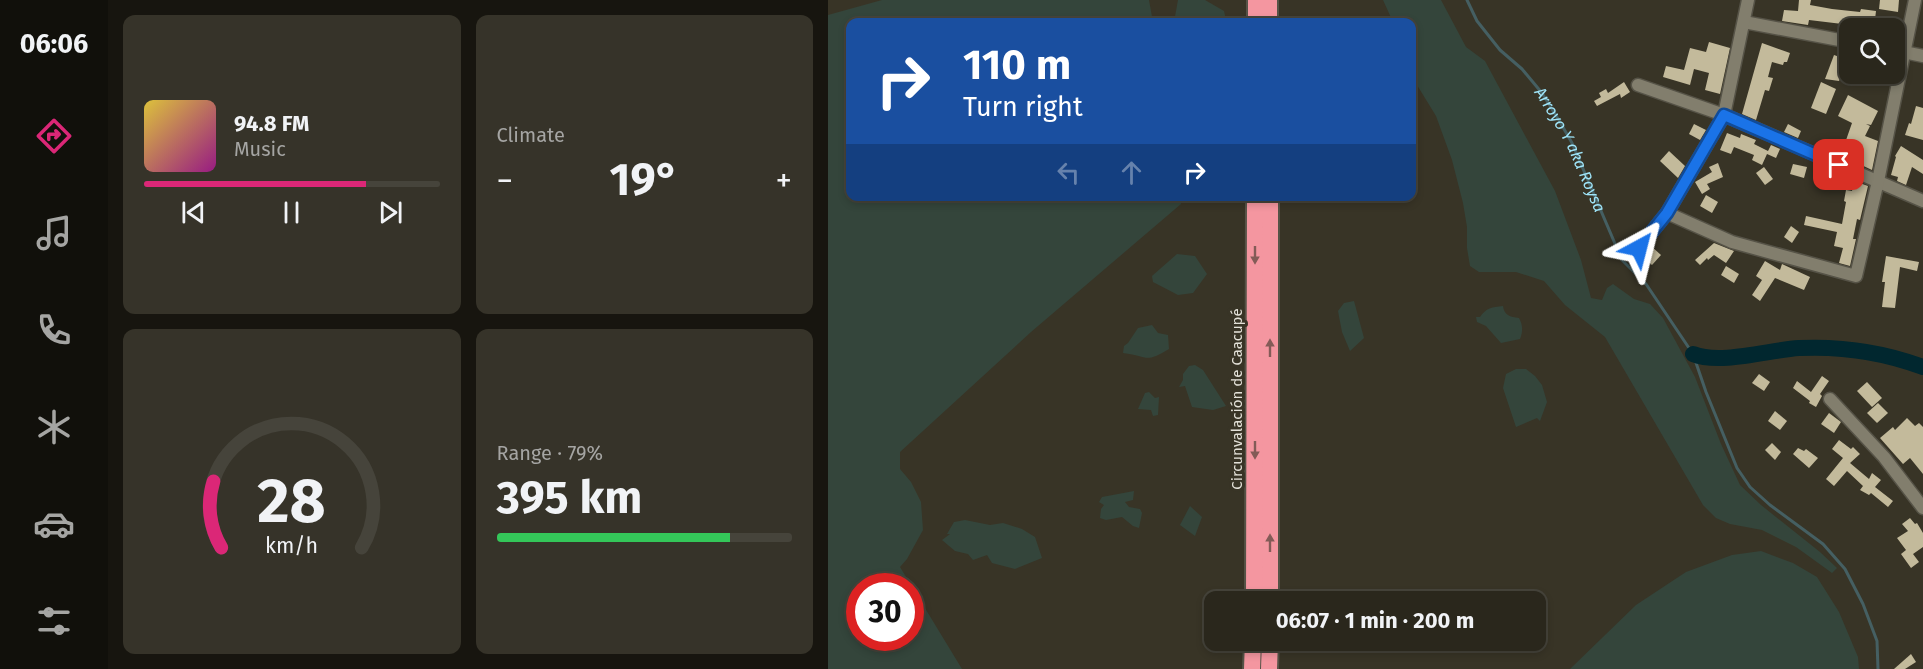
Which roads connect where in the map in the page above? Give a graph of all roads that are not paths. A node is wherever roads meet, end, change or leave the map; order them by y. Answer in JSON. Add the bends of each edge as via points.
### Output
{"nodes":[{"id":1,"x":1256,"y":0,"type":"edge"},
{"id":2,"x":1269,"y":0,"type":"edge"},
{"id":3,"x":1748,"y":0,"type":"edge"},
{"id":4,"x":1915,"y":0,"type":"edge"},
{"id":5,"x":1256,"y":18,"type":"edge"},
{"id":6,"x":1269,"y":18,"type":"edge"},
{"id":7,"x":1743,"y":22,"type":"junction"},
{"id":8,"x":1905,"y":32,"type":"edge"},
{"id":9,"x":1839,"y":40,"type":"edge"},
{"id":10,"x":1905,"y":52,"type":"edge"},
{"id":11,"x":1923,"y":56,"type":"edge"},
{"id":12,"x":1894,"y":84,"type":"edge"},
{"id":13,"x":1638,"y":85,"type":"dead end"},
{"id":14,"x":1724,"y":115,"type":"junction"},
{"id":15,"x":1878,"y":181,"type":"junction"},
{"id":16,"x":1255,"y":201,"type":"edge"},
{"id":17,"x":1270,"y":201,"type":"edge"},
{"id":18,"x":1923,"y":201,"type":"edge"},
{"id":19,"x":1667,"y":213,"type":"junction"},
{"id":20,"x":1639,"y":248,"type":"dead end"},
{"id":21,"x":1830,"y":399,"type":"dead end"},
{"id":22,"x":1923,"y":508,"type":"edge"},
{"id":23,"x":1254,"y":591,"type":"edge"},
{"id":24,"x":1270,"y":591,"type":"edge"},
{"id":25,"x":1253,"y":651,"type":"edge"},
{"id":26,"x":1270,"y":651,"type":"edge"},
{"id":27,"x":1252,"y":669,"type":"edge"},
{"id":28,"x":1269,"y":669,"type":"edge"}],
"edges":[{"from":1,"to":5,"type":"highway"},
{"from":2,"to":6,"type":"highway"},
{"from":3,"to":7,"type":"street"},
{"from":4,"to":8,"type":"street"},
{"from":7,"to":9,"type":"street"},
{"from":7,"to":14,"type":"street"},
{"from":10,"to":11,"type":"street"},
{"from":12,"to":15,"type":"street"},
{"from":13,"to":14,"type":"street"},
{"from":14,"to":15,"type":"street"},
{"from":14,"to":19,"type":"street"},
{"from":15,"to":18,"type":"street"},
{"from":15,"to":19,"type":"street","via":[[1856,276],[1732,242]]},
{"from":16,"to":23,"type":"highway","name":"Circunvalación de Caacupé","one_way":true},
{"from":24,"to":17,"type":"highway","one_way":true},
{"from":19,"to":20,"type":"street"},
{"from":21,"to":22,"type":"street","via":[[1884,457]]},
{"from":25,"to":27,"type":"highway"},
{"from":26,"to":28,"type":"highway"}]}
